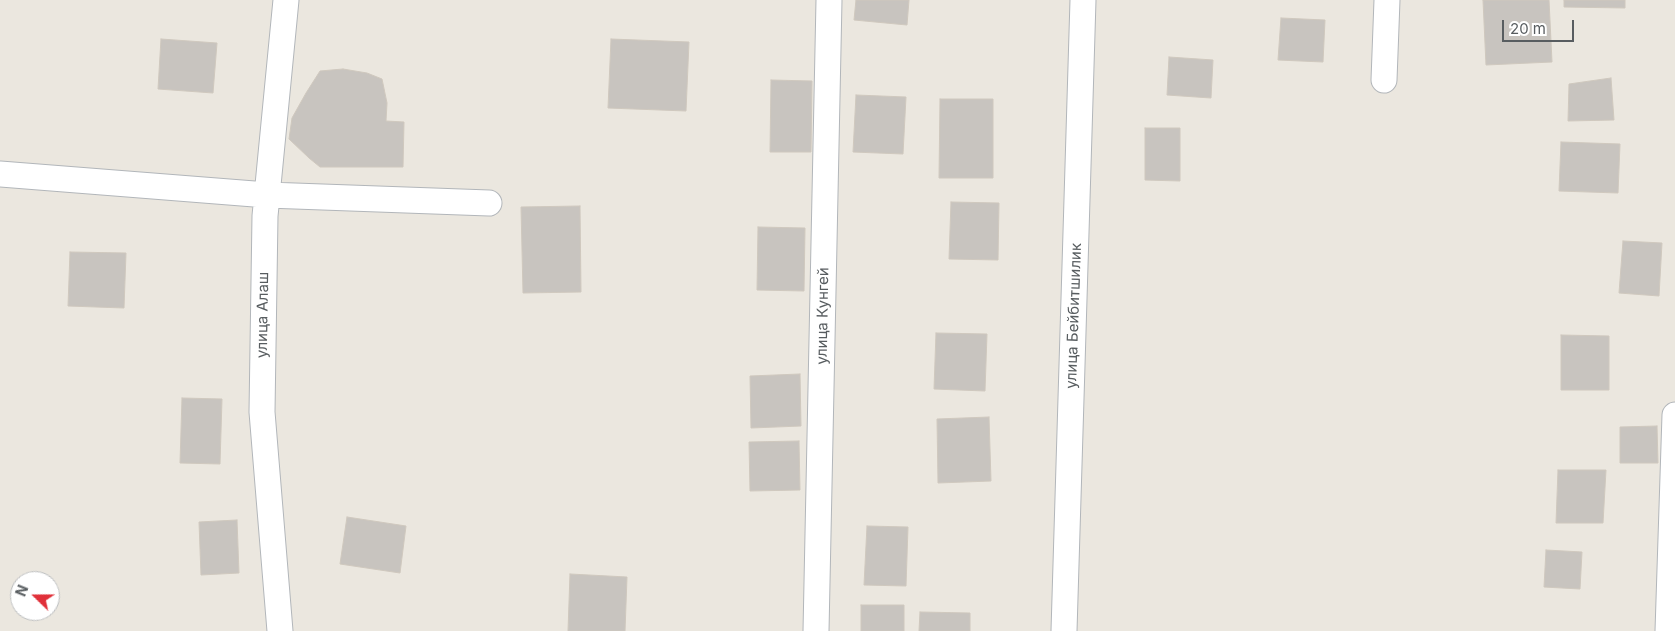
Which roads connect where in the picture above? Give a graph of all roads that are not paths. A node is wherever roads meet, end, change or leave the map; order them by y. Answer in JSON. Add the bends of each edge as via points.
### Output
{"nodes":[{"id":1,"x":286,"y":0,"type":"edge"},
{"id":2,"x":829,"y":0,"type":"edge"},
{"id":3,"x":1084,"y":0,"type":"edge"},
{"id":4,"x":1387,"y":0,"type":"edge"},
{"id":5,"x":1384,"y":80,"type":"dead end"},
{"id":6,"x":0,"y":174,"type":"edge"},
{"id":7,"x":267,"y":196,"type":"junction"},
{"id":8,"x":489,"y":203,"type":"dead end"},
{"id":9,"x":1675,"y":414,"type":"edge"},
{"id":10,"x":280,"y":631,"type":"edge"},
{"id":11,"x":816,"y":631,"type":"edge"},
{"id":12,"x":1064,"y":631,"type":"edge"},
{"id":13,"x":1668,"y":631,"type":"edge"}],
"edges":[{"from":1,"to":7,"type":"street","name":"улица Алаш"},
{"from":2,"to":11,"type":"street","name":"улица Кунгей"},
{"from":3,"to":12,"type":"street","name":"улица Бейбитшилик"},
{"from":4,"to":5,"type":"street"},
{"from":6,"to":7,"type":"street"},
{"from":7,"to":8,"type":"street"},
{"from":7,"to":10,"type":"street","name":"улица Алаш","via":[[262,412]]},
{"from":9,"to":13,"type":"street"}]}
